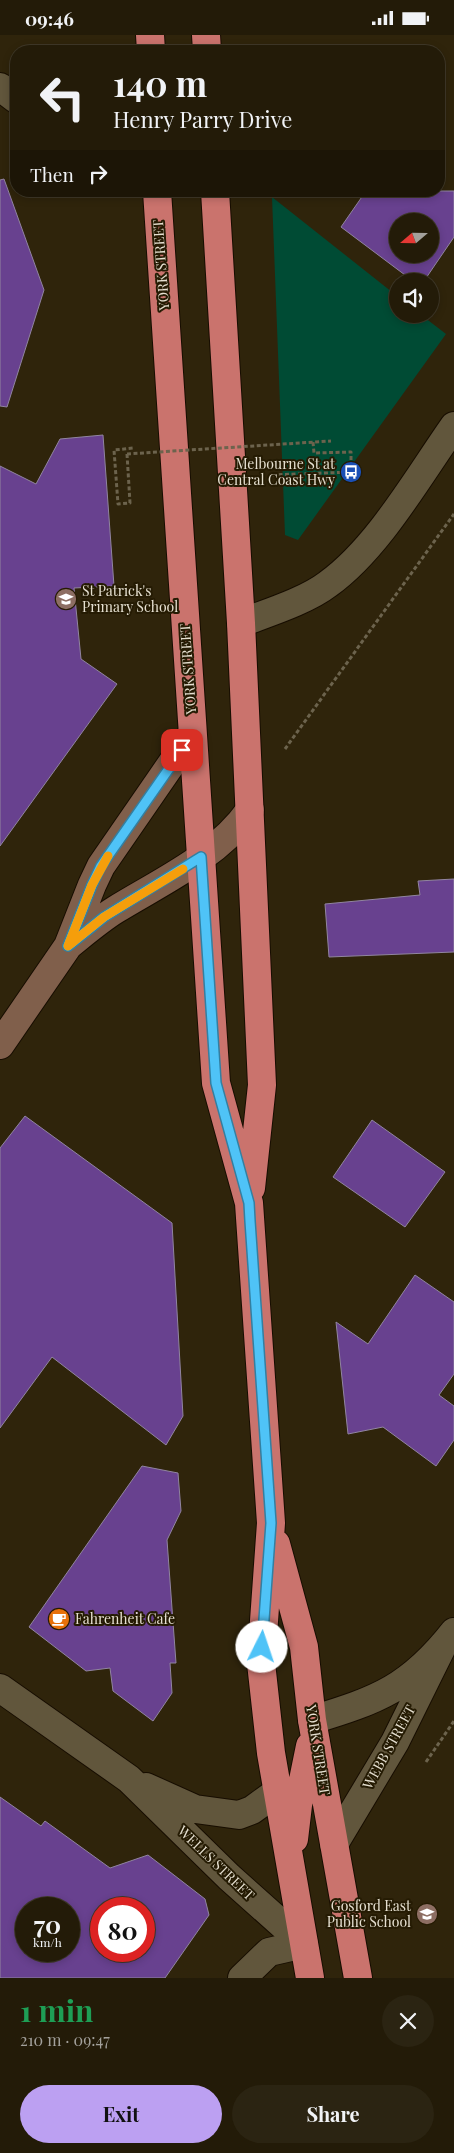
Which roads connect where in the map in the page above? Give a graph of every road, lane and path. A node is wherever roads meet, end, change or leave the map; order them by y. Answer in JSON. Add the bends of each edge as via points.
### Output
{"nodes":[{"id":1,"x":153,"y":197,"type":"edge"},
{"id":2,"x":215,"y":197,"type":"edge"},
{"id":3,"x":454,"y":427,"type":"edge"},
{"id":4,"x":331,"y":441,"type":"dead end"},
{"id":5,"x":313,"y":442,"type":"junction"},
{"id":6,"x":133,"y":448,"type":"dead end"},
{"id":7,"x":272,"y":475,"type":"dead end"},
{"id":8,"x":454,"y":514,"type":"edge"},
{"id":9,"x":241,"y":623,"type":"junction"},
{"id":10,"x":192,"y":734,"type":"junction"},
{"id":11,"x":284,"y":749,"type":"dead end"},
{"id":12,"x":250,"y":810,"type":"junction"},
{"id":13,"x":201,"y":857,"type":"junction"},
{"id":14,"x":68,"y":946,"type":"junction"},
{"id":15,"x":0,"y":1045,"type":"edge"},
{"id":16,"x":249,"y":1203,"type":"junction"},
{"id":17,"x":271,"y":1523,"type":"junction"},
{"id":18,"x":448,"y":1640,"type":"edge"},
{"id":19,"x":0,"y":1687,"type":"edge"},
{"id":20,"x":312,"y":1719,"type":"junction"},
{"id":21,"x":129,"y":1779,"type":"junction"},
{"id":22,"x":277,"y":1792,"type":"junction"},
{"id":23,"x":334,"y":1844,"type":"junction"},
{"id":24,"x":290,"y":1865,"type":"junction"},
{"id":25,"x":304,"y":1944,"type":"junction"},
{"id":26,"x":242,"y":1978,"type":"edge"},
{"id":27,"x":310,"y":1978,"type":"edge"},
{"id":28,"x":358,"y":1978,"type":"edge"}],
"edges":[{"from":1,"to":10,"type":"highway","name":"YORK STREET"},
{"from":2,"to":9,"type":"highway","name":"YORK STREET"},
{"from":3,"to":9,"type":"street","via":[[369,546],[328,585]]},
{"from":4,"to":5,"type":"path","bridge":true},
{"from":5,"to":6,"type":"path","bridge":true,"via":[[127,454],[130,503],[118,504],[114,450]]},
{"from":5,"to":7,"type":"path","via":[[314,453],[351,452],[351,472]]},
{"from":8,"to":11,"type":"path"},
{"from":9,"to":12,"type":"highway","name":"YORK STREET"},
{"from":10,"to":13,"type":"highway","name":"YORK STREET"},
{"from":10,"to":14,"type":"main road","via":[[101,866]]},
{"from":12,"to":13,"type":"main road","via":[[234,831]]},
{"from":12,"to":16,"type":"highway","name":"YORK STREET","via":[[262,1085]]},
{"from":13,"to":14,"type":"main road","via":[[104,917]]},
{"from":13,"to":16,"type":"highway","name":"YORK STREET","via":[[216,1083]]},
{"from":14,"to":15,"type":"main road"},
{"from":16,"to":17,"type":"highway","name":"YORK STREET"},
{"from":17,"to":20,"type":"highway","name":"YORK STREET","via":[[304,1647]]},
{"from":17,"to":22,"type":"highway","name":"YORK STREET","via":[[261,1663]]},
{"from":18,"to":20,"type":"street","name":"WEBB STREET","via":[[413,1675],[380,1697]]},
{"from":18,"to":23,"type":"street","name":"WEBB STREET","via":[[395,1742]]},
{"from":19,"to":21,"type":"street","name":"WELLS STREET"},
{"from":20,"to":23,"type":"highway","name":"YORK STREET"},
{"from":20,"to":24,"type":"highway","via":[[310,1756],[298,1805]]},
{"from":21,"to":22,"type":"street","name":"WELLS STREET","via":[[195,1809],[239,1815]]},
{"from":21,"to":25,"type":"street","name":"WELLS STREET","via":[[229,1877]]},
{"from":22,"to":24,"type":"highway","name":"YORK STREET"},
{"from":23,"to":28,"type":"highway","name":"YORK STREET"},
{"from":24,"to":25,"type":"highway","name":"YORK STREET"},
{"from":25,"to":26,"type":"street","via":[[269,1952]]},
{"from":25,"to":27,"type":"highway","name":"YORK STREET"}]}
